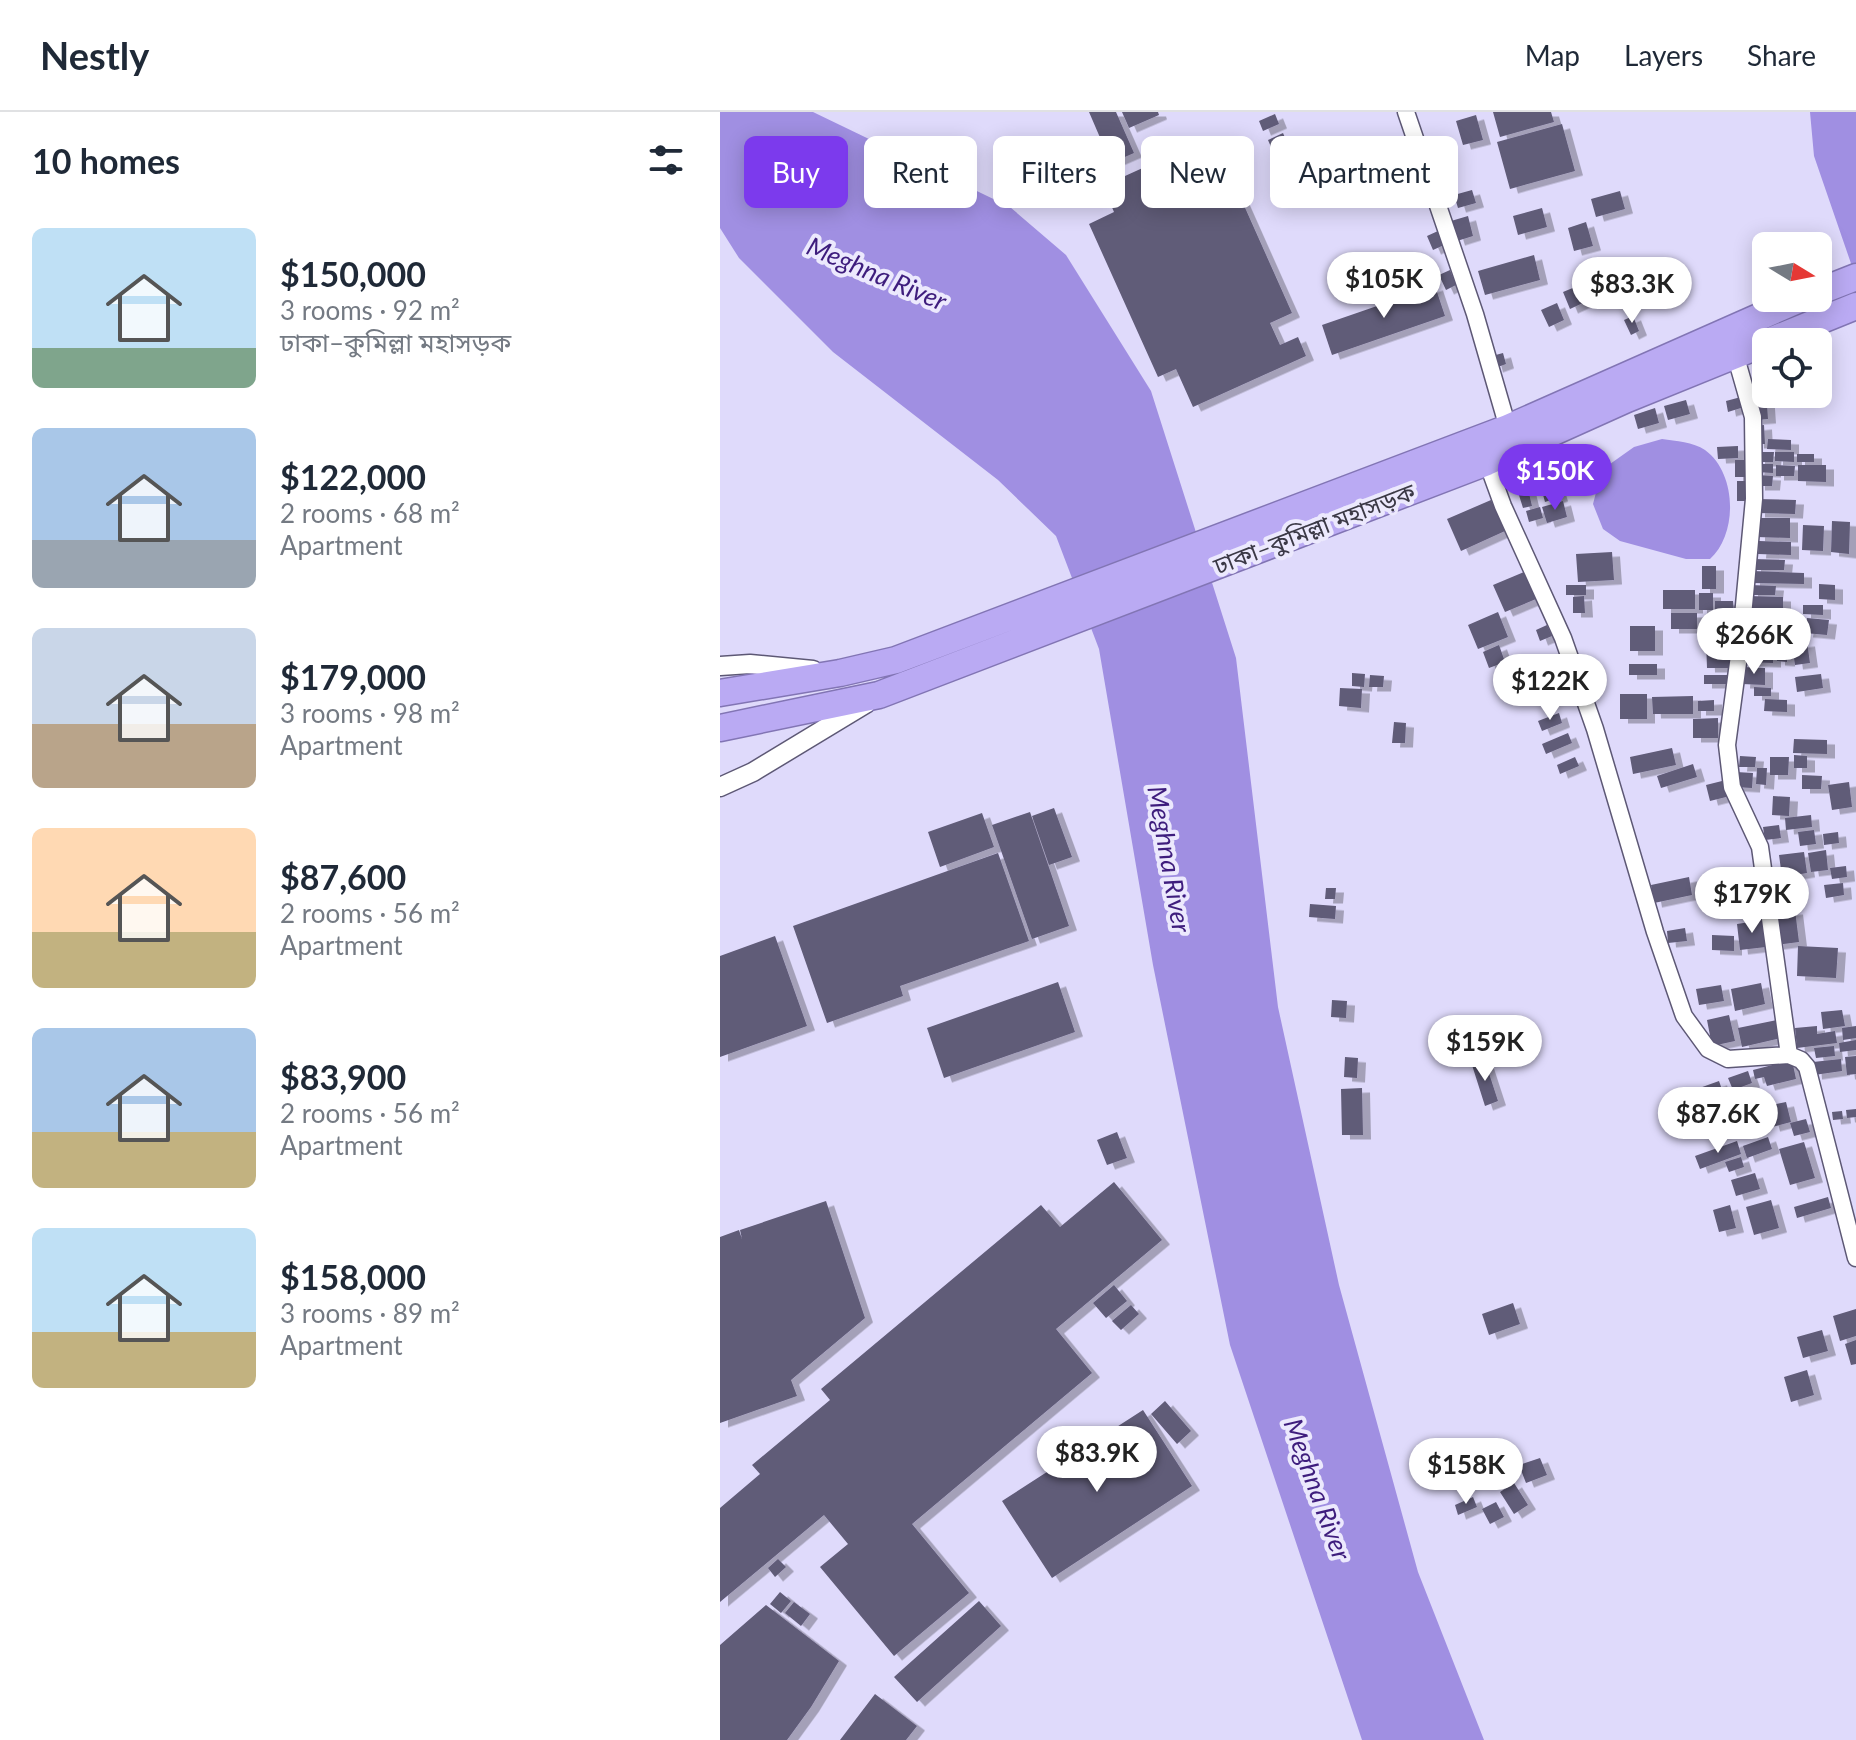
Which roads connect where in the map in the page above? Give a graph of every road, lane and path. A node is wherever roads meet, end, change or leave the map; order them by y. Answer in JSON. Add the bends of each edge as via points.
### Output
{"nodes":[{"id":1,"x":1406,"y":112,"type":"edge"},
{"id":2,"x":1856,"y":277,"type":"edge"},
{"id":3,"x":1832,"y":286,"type":"edge"},
{"id":4,"x":1856,"y":306,"type":"edge"},
{"id":5,"x":1788,"y":312,"type":"edge"},
{"id":6,"x":1780,"y":320,"type":"junction"},
{"id":7,"x":1735,"y":354,"type":"junction"},
{"id":8,"x":1508,"y":428,"type":"junction"},
{"id":9,"x":1487,"y":462,"type":"junction"},
{"id":10,"x":1313,"y":515,"type":"junction"},
{"id":11,"x":720,"y":666,"type":"edge"},
{"id":12,"x":840,"y":673,"type":"junction"},
{"id":13,"x":720,"y":693,"type":"edge"},
{"id":14,"x":879,"y":695,"type":"junction"},
{"id":15,"x":761,"y":719,"type":"junction"},
{"id":16,"x":720,"y":727,"type":"edge"},
{"id":17,"x":720,"y":738,"type":"edge"},
{"id":18,"x":720,"y":787,"type":"edge"},
{"id":19,"x":1789,"y":1055,"type":"junction"},
{"id":20,"x":1856,"y":1258,"type":"edge"}],
"edges":[{"from":1,"to":8,"type":"street"},
{"from":2,"to":3,"type":"highway"},
{"from":4,"to":6,"type":"highway","name":"ঢাকা–কুমিল্লা মহাসড়ক"},
{"from":5,"to":6,"type":"highway","name":"ঢাকা–কুমিল্লা মহাসড়ক"},
{"from":6,"to":7,"type":"highway","name":"ঢাকা–কুমিল্লা মহাসড়ক"},
{"from":6,"to":8,"type":"highway","name":"ঢাকা–কুমিল্লা মহাসড়ক"},
{"from":7,"to":9,"type":"highway","name":"ঢাকা–কুমিল্লা মহাসড়ক"},
{"from":7,"to":19,"type":"street","via":[[1753,417],[1754,499],[1727,745],[1732,787],[1760,847]]},
{"from":8,"to":10,"type":"highway","name":"ঢাকা–কুমিল্লা মহাসড়ক"},
{"from":9,"to":10,"type":"highway","name":"ঢাকা–কুমিল্লা মহাসড়ক"},
{"from":9,"to":19,"type":"street","via":[[1563,638],[1684,1016],[1708,1049],[1728,1059]]},
{"from":10,"to":12,"type":"highway","name":"ঢাকা–কুমিল্লা মহাসড়ক","via":[[896,660]]},
{"from":10,"to":14,"type":"highway","name":"ঢাকা–কুমিল্লা মহাসড়ক"},
{"from":11,"to":12,"type":"street"},
{"from":12,"to":13,"type":"highway","name":"ঢাকা–কুমিল্লা মহাসড়ক"},
{"from":14,"to":15,"type":"highway","name":"ঢাকা–কুমিল্লা মহাসড়ক"},
{"from":14,"to":18,"type":"street"},
{"from":15,"to":16,"type":"highway","name":"ঢাকা–কুমিল্লা মহাসড়ক"},
{"from":15,"to":17,"type":"highway","name":"ঢাকা–কুমিল্লা মহাসড়ক"},
{"from":19,"to":20,"type":"street","via":[[1807,1067]]}]}
